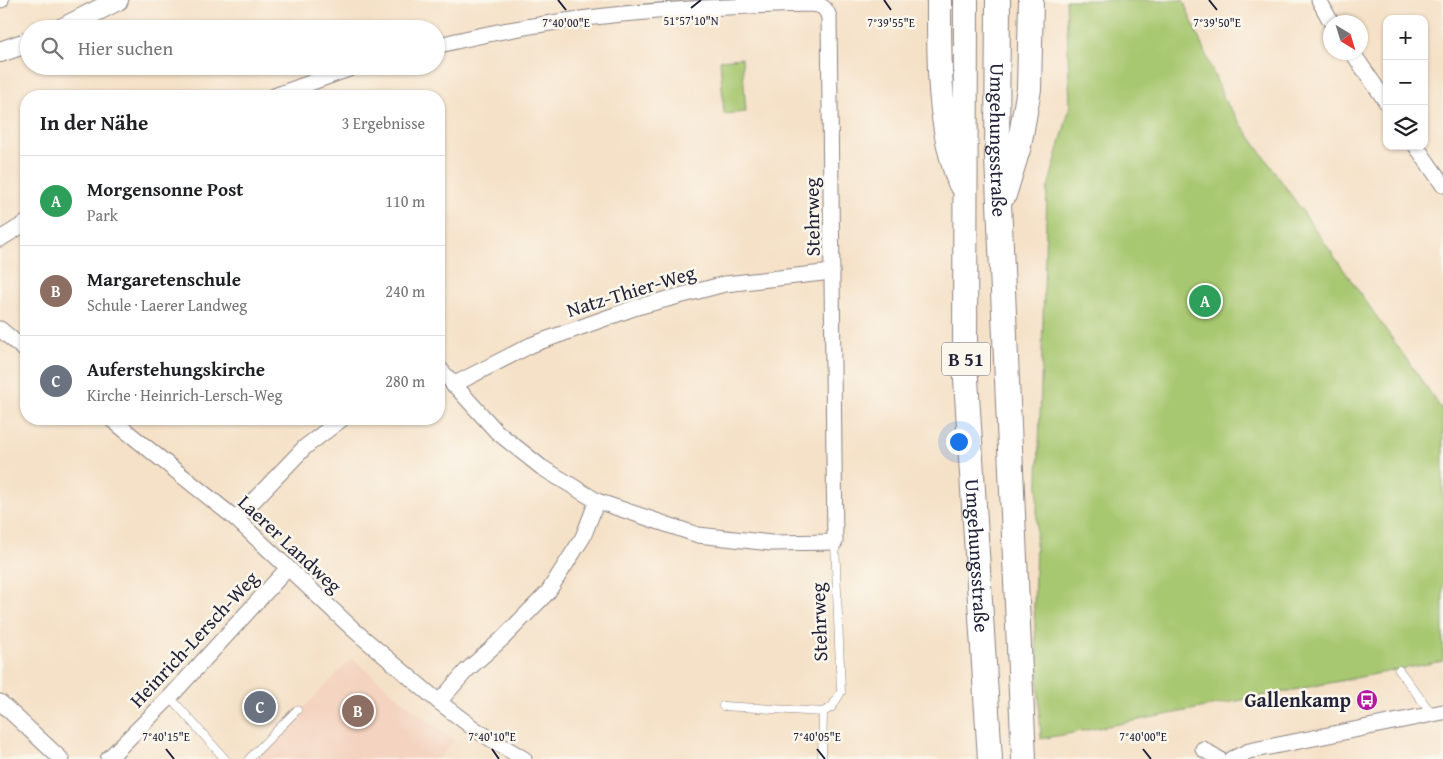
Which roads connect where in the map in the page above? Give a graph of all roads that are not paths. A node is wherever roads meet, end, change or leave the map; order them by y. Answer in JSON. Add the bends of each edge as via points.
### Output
{"nodes":[{"id":1,"x":118,"y":0,"type":"edge"},
{"id":2,"x":939,"y":0,"type":"edge"},
{"id":3,"x":966,"y":0,"type":"edge"},
{"id":4,"x":998,"y":0,"type":"edge"},
{"id":5,"x":1031,"y":0,"type":"edge"},
{"id":6,"x":1319,"y":0,"type":"edge"},
{"id":7,"x":1327,"y":15,"type":"edge"},
{"id":8,"x":79,"y":20,"type":"edge"},
{"id":9,"x":445,"y":44,"type":"edge"},
{"id":10,"x":20,"y":45,"type":"edge"},
{"id":11,"x":0,"y":52,"type":"edge"},
{"id":12,"x":1357,"y":60,"type":"edge"},
{"id":13,"x":339,"y":75,"type":"edge"},
{"id":14,"x":308,"y":90,"type":"edge"},
{"id":15,"x":1383,"y":97,"type":"edge"},
{"id":16,"x":1419,"y":150,"type":"edge"},
{"id":17,"x":1443,"y":185,"type":"edge"},
{"id":18,"x":967,"y":202,"type":"junction"},
{"id":19,"x":999,"y":209,"type":"junction"},
{"id":20,"x":20,"y":227,"type":"edge"},
{"id":21,"x":0,"y":239,"type":"edge"},
{"id":22,"x":832,"y":272,"type":"junction"},
{"id":23,"x":1002,"y":280,"type":"junction"},
{"id":24,"x":0,"y":330,"type":"edge"},
{"id":25,"x":20,"y":345,"type":"edge"},
{"id":26,"x":445,"y":376,"type":"edge"},
{"id":27,"x":452,"y":386,"type":"junction"},
{"id":28,"x":119,"y":425,"type":"edge"},
{"id":29,"x":334,"y":425,"type":"edge"},
{"id":30,"x":597,"y":501,"type":"junction"},
{"id":31,"x":236,"y":519,"type":"junction"},
{"id":32,"x":835,"y":542,"type":"junction"},
{"id":33,"x":288,"y":568,"type":"junction"},
{"id":34,"x":1400,"y":670,"type":"dead end"},
{"id":35,"x":170,"y":697,"type":"junction"},
{"id":36,"x":0,"y":702,"type":"edge"},
{"id":37,"x":439,"y":702,"type":"junction"},
{"id":38,"x":723,"y":706,"type":"dead end"},
{"id":39,"x":297,"y":710,"type":"dead end"},
{"id":40,"x":823,"y":712,"type":"junction"},
{"id":41,"x":1437,"y":713,"type":"edge"},
{"id":42,"x":1203,"y":749,"type":"dead end"},
{"id":43,"x":62,"y":759,"type":"edge"},
{"id":44,"x":108,"y":759,"type":"edge"},
{"id":45,"x":225,"y":759,"type":"edge"},
{"id":46,"x":249,"y":759,"type":"edge"},
{"id":47,"x":524,"y":759,"type":"edge"},
{"id":48,"x":822,"y":759,"type":"edge"},
{"id":49,"x":990,"y":759,"type":"edge"},
{"id":50,"x":1024,"y":759,"type":"edge"},
{"id":51,"x":1219,"y":759,"type":"edge"},
{"id":52,"x":1232,"y":759,"type":"edge"}],
"edges":[{"from":1,"to":8,"type":"main road"},
{"from":2,"to":18,"type":"highway","via":[[939,74],[944,120],[952,162]]},
{"from":3,"to":18,"type":"highway","name":"Umgehungsstraße","number":"B 51"},
{"from":4,"to":19,"type":"highway","name":"Umgehungsstraße","number":"B 51","via":[[996,158]]},
{"from":5,"to":19,"type":"highway","via":[[1029,89],[1019,146]]},
{"from":6,"to":7,"type":"street"},
{"from":9,"to":22,"type":"street","name":"Stehrweg","via":[[546,22],[669,9],[821,5],[829,17]]},
{"from":10,"to":11,"type":"main road"},
{"from":12,"to":15,"type":"street"},
{"from":13,"to":14,"type":"street"},
{"from":16,"to":17,"type":"street"},
{"from":18,"to":23,"type":"highway","name":"Umgehungsstraße","number":"B 51"},
{"from":18,"to":49,"type":"highway","name":"Umgehungsstraße","number":"B 51","via":[[966,363]]},
{"from":19,"to":23,"type":"highway","name":"Umgehungsstraße","number":"B 51"},
{"from":20,"to":21,"type":"street"},
{"from":22,"to":27,"type":"street","name":"Natz-Thier-Weg","via":[[725,284],[637,306],[538,342]]},
{"from":22,"to":32,"type":"street","name":"Stehrweg"},
{"from":23,"to":50,"type":"highway","name":"Umgehungsstraße","number":"B 51"},
{"from":24,"to":25,"type":"street"},
{"from":26,"to":27,"type":"street"},
{"from":27,"to":30,"type":"street","via":[[497,432],[534,462]]},
{"from":28,"to":31,"type":"street","name":"Laerer Landweg"},
{"from":29,"to":31,"type":"street","via":[[305,447]]},
{"from":30,"to":32,"type":"street","via":[[698,535],[771,543]]},
{"from":30,"to":37,"type":"street","via":[[583,537],[548,592],[466,671]]},
{"from":31,"to":33,"type":"street","name":"Laerer Landweg"},
{"from":32,"to":40,"type":"lane","name":"Stehrweg","via":[[841,692],[832,707]]},
{"from":33,"to":35,"type":"street","name":"Heinrich-Lersch-Weg"},
{"from":33,"to":37,"type":"street","name":"Laerer Landweg","via":[[354,630]]},
{"from":34,"to":41,"type":"lane"},
{"from":35,"to":44,"type":"street","name":"Heinrich-Lersch-Weg"},
{"from":35,"to":45,"type":"lane"},
{"from":36,"to":43,"type":"street"},
{"from":37,"to":47,"type":"street","name":"Laerer Landweg","via":[[476,730]]},
{"from":38,"to":40,"type":"lane"},
{"from":39,"to":46,"type":"lane"},
{"from":40,"to":48,"type":"lane"},
{"from":41,"to":52,"type":"street","via":[[1249,751]]},
{"from":42,"to":51,"type":"street"}]}
